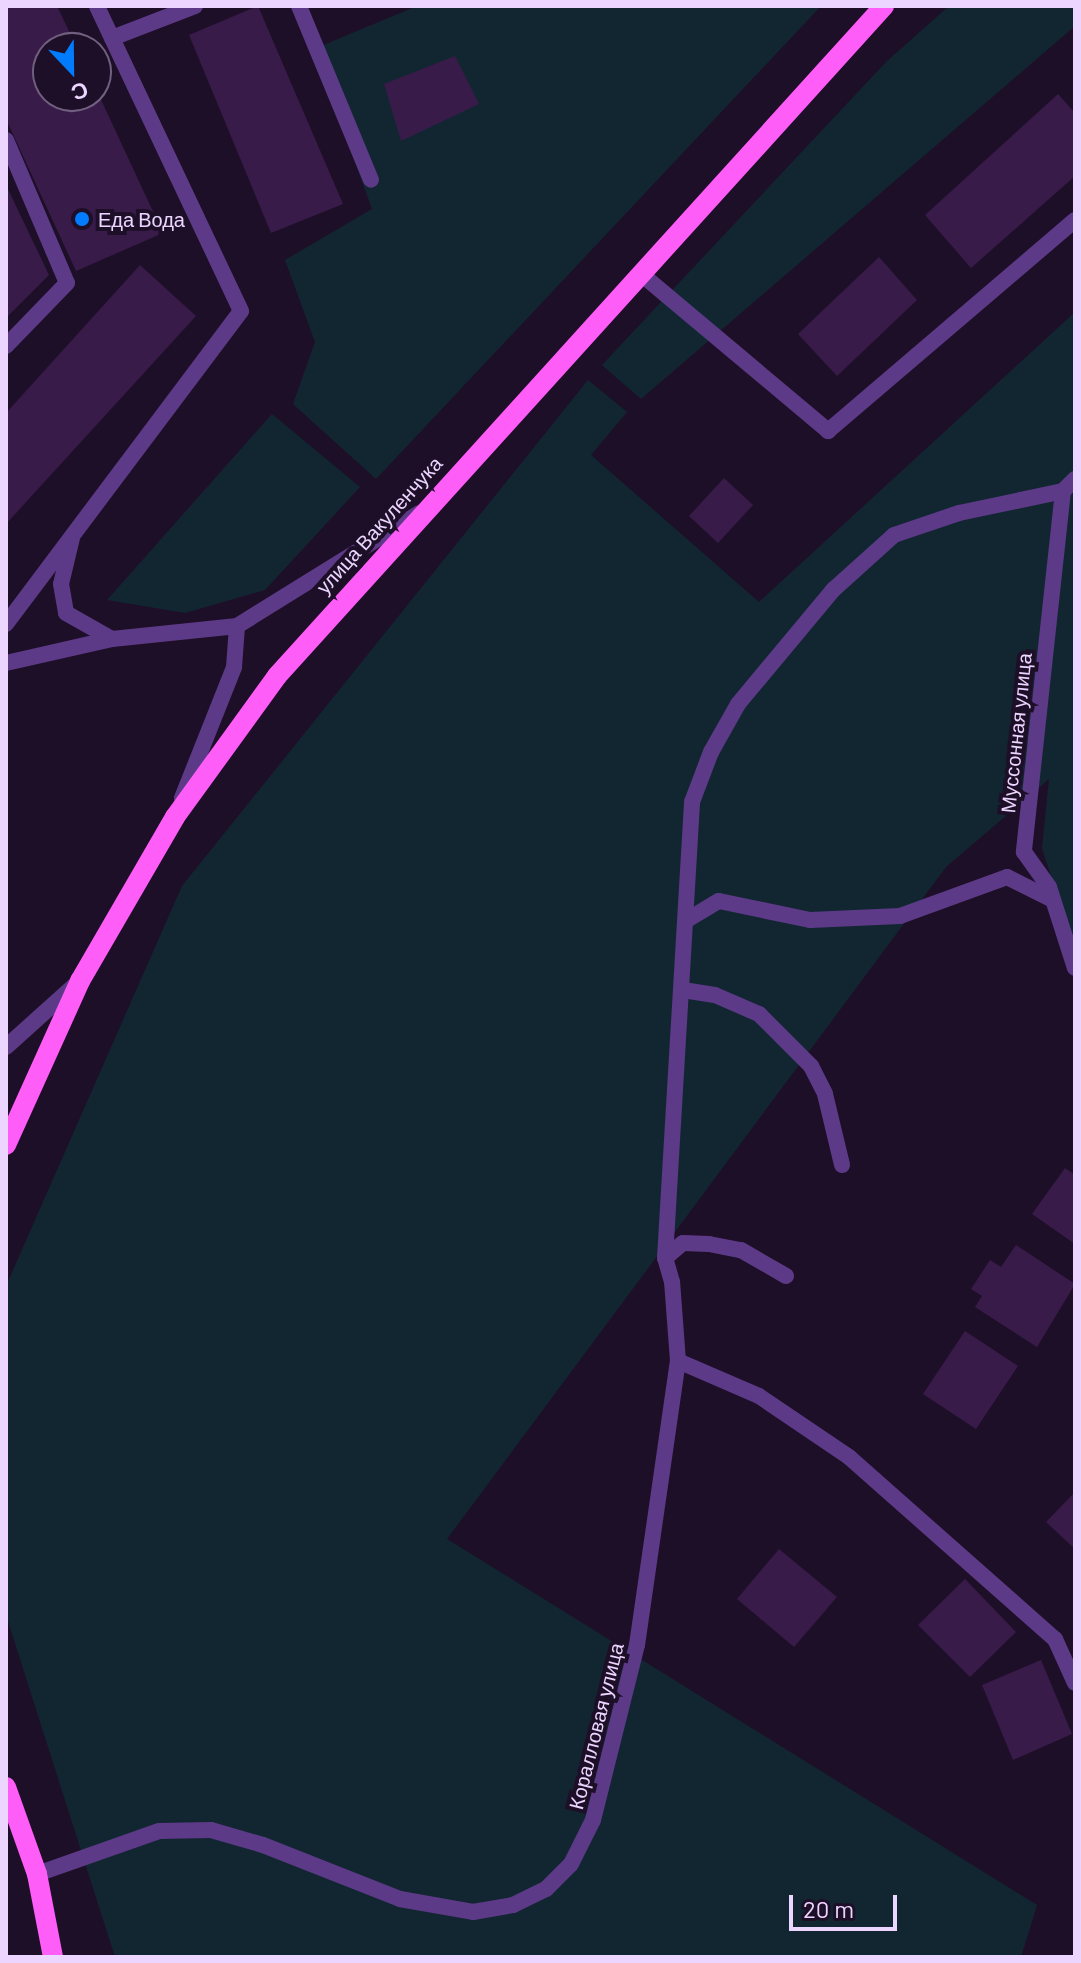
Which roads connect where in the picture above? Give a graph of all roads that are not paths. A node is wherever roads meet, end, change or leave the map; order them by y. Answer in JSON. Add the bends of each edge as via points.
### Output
{"nodes":[{"id":1,"x":97,"y":6,"type":"edge"},
{"id":2,"x":195,"y":6,"type":"edge"},
{"id":3,"x":299,"y":6,"type":"edge"},
{"id":4,"x":884,"y":6,"type":"edge"},
{"id":5,"x":109,"y":32,"type":"edge"},
{"id":6,"x":112,"y":38,"type":"joint"},
{"id":7,"x":6,"y":140,"type":"edge"},
{"id":8,"x":371,"y":180,"type":"dead end"},
{"id":9,"x":1075,"y":220,"type":"edge"},
{"id":10,"x":640,"y":273,"type":"junction"},
{"id":11,"x":6,"y":346,"type":"edge"},
{"id":12,"x":1069,"y":485,"type":"edge"},
{"id":13,"x":424,"y":510,"type":"junction"},
{"id":14,"x":74,"y":531,"type":"junction"},
{"id":15,"x":6,"y":624,"type":"edge"},
{"id":16,"x":237,"y":626,"type":"junction"},
{"id":17,"x":112,"y":639,"type":"junction"},
{"id":18,"x":6,"y":663,"type":"edge"},
{"id":19,"x":175,"y":817,"type":"junction"},
{"id":20,"x":1053,"y":900,"type":"junction"},
{"id":21,"x":687,"y":920,"type":"junction"},
{"id":22,"x":1075,"y":968,"type":"edge"},
{"id":23,"x":80,"y":981,"type":"junction"},
{"id":24,"x":683,"y":990,"type":"junction"},
{"id":25,"x":6,"y":1047,"type":"edge"},
{"id":26,"x":6,"y":1145,"type":"edge"},
{"id":27,"x":842,"y":1165,"type":"dead end"},
{"id":28,"x":665,"y":1258,"type":"junction"},
{"id":29,"x":786,"y":1276,"type":"dead end"},
{"id":30,"x":678,"y":1361,"type":"junction"},
{"id":31,"x":1075,"y":1683,"type":"edge"},
{"id":32,"x":6,"y":1787,"type":"edge"},
{"id":33,"x":37,"y":1874,"type":"junction"},
{"id":34,"x":53,"y":1957,"type":"edge"}],
"edges":[{"from":1,"to":5,"type":"street"},
{"from":2,"to":6,"type":"street"},
{"from":3,"to":8,"type":"street"},
{"from":4,"to":10,"type":"main road","name":"улица Вакуленчука"},
{"from":6,"to":14,"type":"street","via":[[241,311]]},
{"from":7,"to":11,"type":"street","via":[[67,283]]},
{"from":9,"to":10,"type":"street","via":[[828,431]]},
{"from":10,"to":13,"type":"main road","name":"улица Вакуленчука"},
{"from":12,"to":20,"type":"street","name":"Муссонная улица","via":[[1024,852]]},
{"from":12,"to":21,"type":"street","via":[[894,535],[833,590],[738,704],[711,752],[692,802]]},
{"from":13,"to":16,"type":"street"},
{"from":13,"to":19,"type":"main road","name":"улица Вакуленчука","via":[[277,676]]},
{"from":14,"to":15,"type":"street"},
{"from":14,"to":17,"type":"street","via":[[61,584],[66,613]]},
{"from":16,"to":17,"type":"street"},
{"from":16,"to":19,"type":"street","via":[[234,667]]},
{"from":17,"to":18,"type":"street"},
{"from":19,"to":23,"type":"main road","name":"улица Вакуленчука"},
{"from":20,"to":21,"type":"street","via":[[1007,877],[900,916],[810,920],[719,901]]},
{"from":20,"to":22,"type":"street","name":"Муссонная улица"},
{"from":21,"to":24,"type":"street"},
{"from":23,"to":25,"type":"street"},
{"from":23,"to":26,"type":"main road","name":"улица Вакуленчука"},
{"from":24,"to":27,"type":"street","via":[[715,995],[759,1014],[811,1066],[825,1094]]},
{"from":24,"to":28,"type":"street"},
{"from":28,"to":29,"type":"street","via":[[683,1243],[709,1244],[741,1250]]},
{"from":28,"to":30,"type":"street","name":"Коралловая улица"},
{"from":30,"to":31,"type":"street","via":[[759,1396],[849,1457],[1055,1639]]},
{"from":30,"to":33,"type":"street","name":"Коралловая улица","via":[[634,1660],[593,1820],[571,1864],[546,1889],[513,1905],[473,1912],[438,1907],[400,1899],[211,1830],[159,1831]]},
{"from":32,"to":33,"type":"main road"},
{"from":33,"to":34,"type":"main road"}]}
